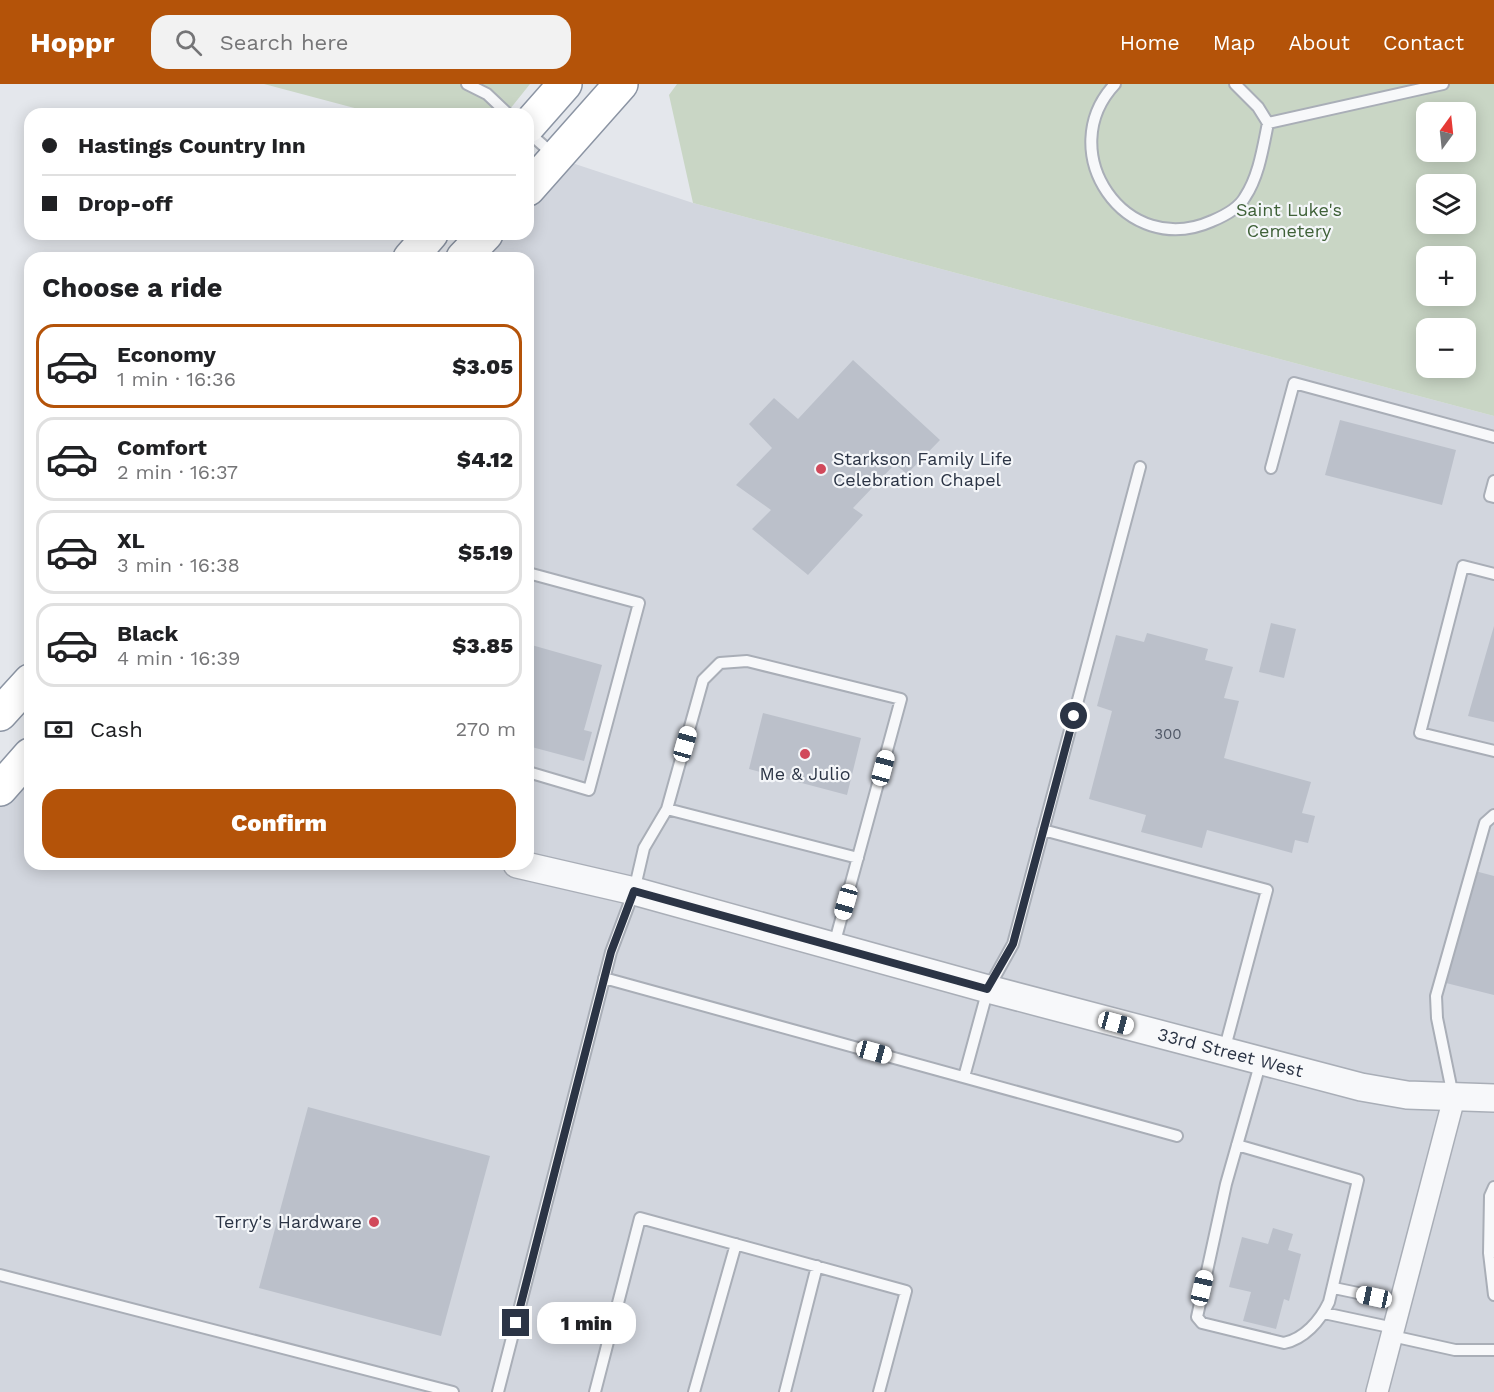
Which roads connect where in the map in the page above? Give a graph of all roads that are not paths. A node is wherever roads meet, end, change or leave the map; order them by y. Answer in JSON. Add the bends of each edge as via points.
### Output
{"nodes":[{"id":1,"x":467,"y":84,"type":"edge"},
{"id":2,"x":565,"y":84,"type":"edge"},
{"id":3,"x":621,"y":84,"type":"edge"},
{"id":4,"x":1115,"y":84,"type":"edge"},
{"id":5,"x":1236,"y":84,"type":"edge"},
{"id":6,"x":1443,"y":84,"type":"edge"},
{"id":7,"x":502,"y":108,"type":"edge"},
{"id":8,"x":534,"y":119,"type":"edge"},
{"id":9,"x":1268,"y":123,"type":"junction"},
{"id":10,"x":534,"y":137,"type":"edge"},
{"id":11,"x":557,"y":158,"type":"junction"},
{"id":12,"x":534,"y":183,"type":"edge"},
{"id":13,"x":426,"y":240,"type":"edge"},
{"id":14,"x":480,"y":240,"type":"edge"},
{"id":15,"x":415,"y":252,"type":"edge"},
{"id":16,"x":469,"y":252,"type":"edge"},
{"id":17,"x":1494,"y":437,"type":"edge"},
{"id":18,"x":1140,"y":467,"type":"dead end"},
{"id":19,"x":1271,"y":468,"type":"dead end"},
{"id":20,"x":1494,"y":481,"type":"edge"},
{"id":21,"x":1494,"y":497,"type":"edge"},
{"id":22,"x":1494,"y":574,"type":"edge"},
{"id":23,"x":534,"y":575,"type":"edge"},
{"id":24,"x":24,"y":689,"type":"edge"},
{"id":25,"x":0,"y":714,"type":"edge"},
{"id":26,"x":1494,"y":751,"type":"edge"},
{"id":27,"x":24,"y":762,"type":"edge"},
{"id":28,"x":534,"y":774,"type":"edge"},
{"id":29,"x":0,"y":789,"type":"edge"},
{"id":30,"x":668,"y":809,"type":"junction"},
{"id":31,"x":1494,"y":815,"type":"edge"},
{"id":32,"x":1043,"y":830,"type":"junction"},
{"id":33,"x":858,"y":858,"type":"junction"},
{"id":34,"x":534,"y":866,"type":"edge"},
{"id":35,"x":634,"y":891,"type":"junction"},
{"id":36,"x":834,"y":945,"type":"junction"},
{"id":37,"x":604,"y":978,"type":"junction"},
{"id":38,"x":987,"y":989,"type":"junction"},
{"id":39,"x":1224,"y":1051,"type":"junction"},
{"id":40,"x":1261,"y":1060,"type":"junction"},
{"id":41,"x":964,"y":1077,"type":"junction"},
{"id":42,"x":1454,"y":1098,"type":"junction"},
{"id":43,"x":1494,"y":1098,"type":"edge"},
{"id":44,"x":1178,"y":1136,"type":"dead end"},
{"id":45,"x":1237,"y":1145,"type":"junction"},
{"id":46,"x":1494,"y":1187,"type":"edge"},
{"id":47,"x":736,"y":1244,"type":"junction"},
{"id":48,"x":1492,"y":1252,"type":"edge"},
{"id":49,"x":817,"y":1266,"type":"junction"},
{"id":50,"x":0,"y":1275,"type":"edge"},
{"id":51,"x":1334,"y":1288,"type":"junction"},
{"id":52,"x":1494,"y":1295,"type":"edge"},
{"id":53,"x":1401,"y":1302,"type":"junction"},
{"id":54,"x":1324,"y":1313,"type":"junction"},
{"id":55,"x":1393,"y":1332,"type":"junction"},
{"id":56,"x":1494,"y":1350,"type":"edge"},
{"id":57,"x":453,"y":1392,"type":"edge"},
{"id":58,"x":498,"y":1392,"type":"edge"},
{"id":59,"x":595,"y":1392,"type":"edge"},
{"id":60,"x":694,"y":1392,"type":"edge"},
{"id":61,"x":785,"y":1392,"type":"edge"},
{"id":62,"x":879,"y":1392,"type":"edge"},
{"id":63,"x":1377,"y":1392,"type":"edge"}],
"edges":[{"from":1,"to":7,"type":"lane","via":[[487,94]]},
{"from":2,"to":8,"type":"highway"},
{"from":3,"to":11,"type":"highway"},
{"from":4,"to":9,"type":"lane","via":[[1100,102],[1093,124],[1097,175],[1109,198],[1129,216],[1153,227],[1179,229],[1203,225],[1225,215],[1245,198],[1256,173]]},
{"from":5,"to":9,"type":"lane"},
{"from":6,"to":9,"type":"lane"},
{"from":10,"to":11,"type":"lane"},
{"from":11,"to":12,"type":"highway"},
{"from":13,"to":15,"type":"highway"},
{"from":14,"to":16,"type":"highway"},
{"from":17,"to":19,"type":"lane","via":[[1294,383]]},
{"from":18,"to":32,"type":"lane"},
{"from":20,"to":21,"type":"lane","via":[[1490,496]]},
{"from":22,"to":26,"type":"lane","via":[[1463,566],[1420,733]]},
{"from":23,"to":28,"type":"lane","via":[[639,603],[590,790]]},
{"from":24,"to":25,"type":"highway"},
{"from":27,"to":29,"type":"highway"},
{"from":30,"to":33,"type":"lane"},
{"from":30,"to":33,"type":"lane","via":[[703,680],[720,663],[747,661],[901,699]]},
{"from":30,"to":35,"type":"lane","via":[[644,848]]},
{"from":31,"to":42,"type":"lane","via":[[1485,824],[1436,996]]},
{"from":32,"to":38,"type":"lane","via":[[1013,944]]},
{"from":32,"to":39,"type":"lane","via":[[1267,890]]},
{"from":33,"to":36,"type":"lane"},
{"from":34,"to":35,"type":"street","name":"33rd Street West"},
{"from":35,"to":36,"type":"street","name":"33rd Street West"},
{"from":35,"to":37,"type":"lane"},
{"from":36,"to":38,"type":"street","name":"33rd Street West"},
{"from":37,"to":41,"type":"lane"},
{"from":37,"to":58,"type":"lane"},
{"from":38,"to":39,"type":"street","name":"33rd Street West"},
{"from":38,"to":41,"type":"lane"},
{"from":39,"to":40,"type":"street","name":"33rd Street West"},
{"from":40,"to":42,"type":"street","name":"33rd Street West","via":[[1361,1087]]},
{"from":40,"to":45,"type":"lane"},
{"from":41,"to":44,"type":"lane"},
{"from":42,"to":43,"type":"street","name":"33rd Street West"},
{"from":42,"to":53,"type":"street"},
{"from":45,"to":51,"type":"lane","via":[[1358,1180]]},
{"from":45,"to":54,"type":"lane","via":[[1197,1317],[1202,1323],[1284,1343],[1297,1340]]},
{"from":46,"to":48,"type":"lane","via":[[1490,1196]]},
{"from":47,"to":49,"type":"lane"},
{"from":47,"to":59,"type":"lane","via":[[640,1218]]},
{"from":47,"to":60,"type":"lane"},
{"from":48,"to":52,"type":"lane"},
{"from":49,"to":61,"type":"lane"},
{"from":49,"to":62,"type":"lane","via":[[906,1291]]},
{"from":50,"to":57,"type":"lane"},
{"from":51,"to":53,"type":"lane"},
{"from":51,"to":54,"type":"lane"},
{"from":53,"to":55,"type":"street"},
{"from":54,"to":55,"type":"lane"},
{"from":55,"to":56,"type":"lane","via":[[1455,1350]]},
{"from":55,"to":63,"type":"street"}]}
